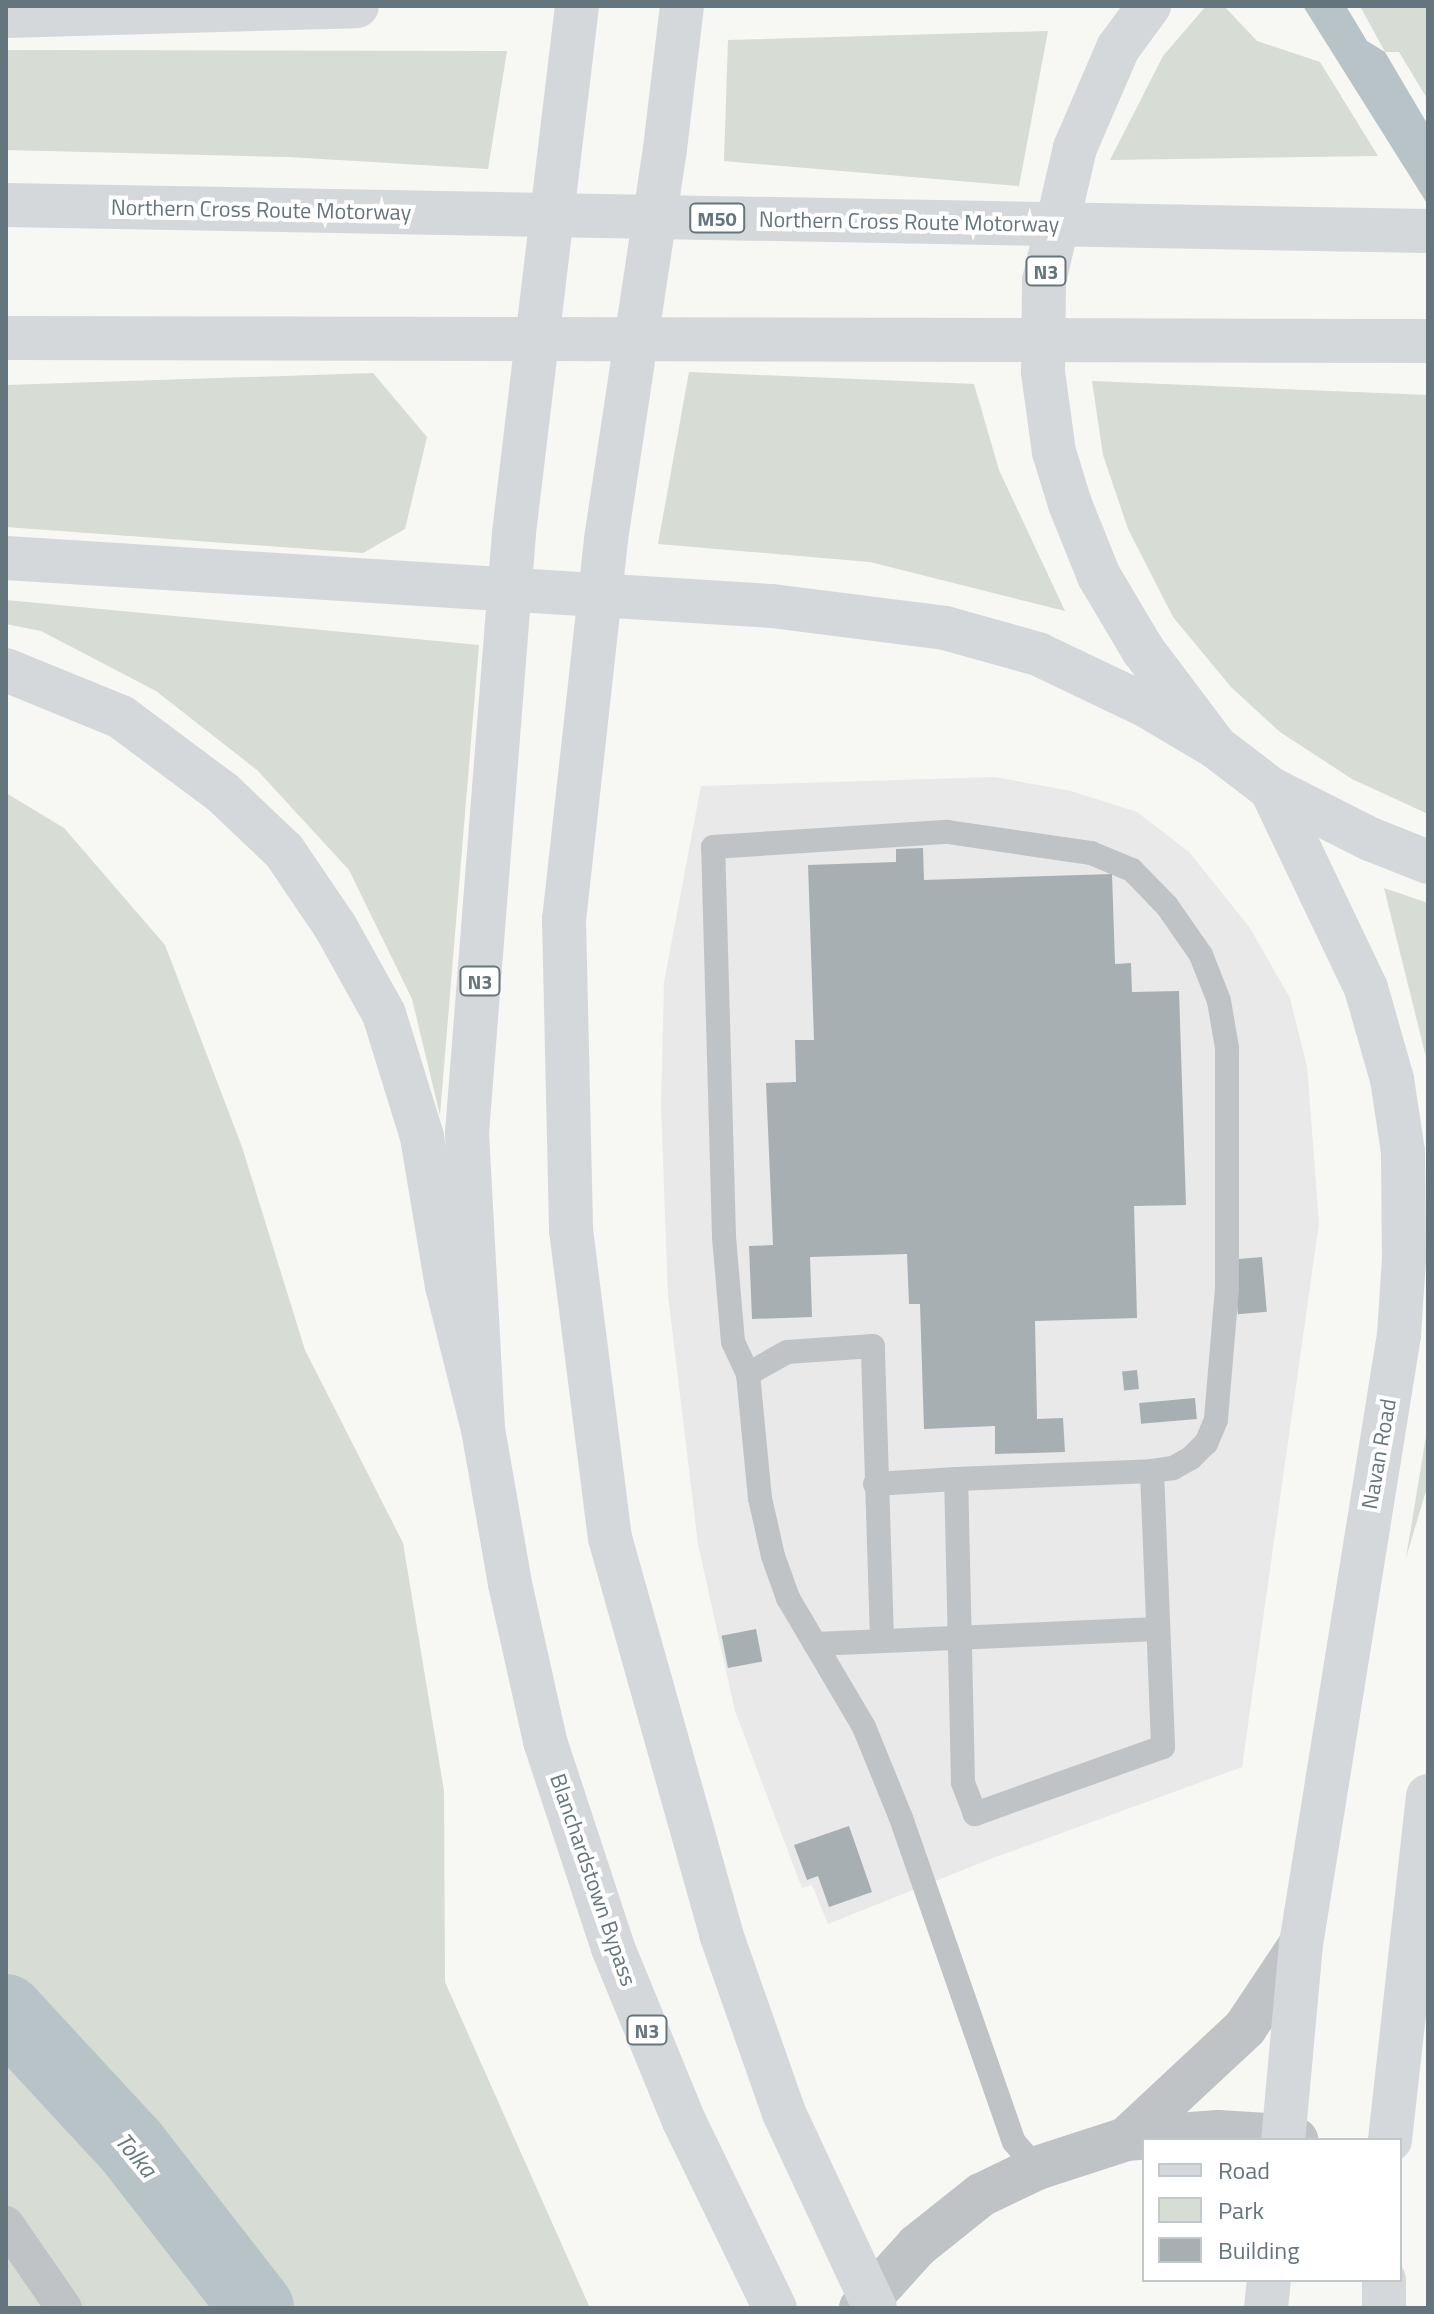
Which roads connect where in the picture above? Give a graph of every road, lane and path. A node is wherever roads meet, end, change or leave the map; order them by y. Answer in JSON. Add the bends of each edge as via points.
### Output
{"nodes":[{"id":1,"x":357,"y":6,"type":"edge"},
{"id":2,"x":577,"y":6,"type":"edge"},
{"id":3,"x":682,"y":6,"type":"edge"},
{"id":4,"x":708,"y":6,"type":"edge"},
{"id":5,"x":1149,"y":6,"type":"edge"},
{"id":6,"x":6,"y":16,"type":"edge"},
{"id":7,"x":666,"y":137,"type":"junction"},
{"id":8,"x":6,"y":205,"type":"edge"},
{"id":9,"x":1428,"y":231,"type":"edge"},
{"id":10,"x":6,"y":338,"type":"edge"},
{"id":11,"x":1428,"y":341,"type":"edge"},
{"id":12,"x":6,"y":558,"type":"edge"},
{"id":13,"x":6,"y":670,"type":"edge"},
{"id":14,"x":1216,"y":747,"type":"junction"},
{"id":15,"x":1271,"y":789,"type":"junction"},
{"id":16,"x":1428,"y":862,"type":"edge"},
{"id":17,"x":748,"y":1374,"type":"junction"},
{"id":18,"x":483,"y":1429,"type":"junction"},
{"id":19,"x":1152,"y":1471,"type":"junction"},
{"id":20,"x":956,"y":1479,"type":"junction"},
{"id":21,"x":875,"y":1484,"type":"junction"},
{"id":22,"x":1158,"y":1629,"type":"junction"},
{"id":23,"x":961,"y":1638,"type":"junction"},
{"id":24,"x":882,"y":1639,"type":"junction"},
{"id":25,"x":815,"y":1644,"type":"junction"},
{"id":26,"x":1428,"y":1796,"type":"edge"},
{"id":27,"x":1301,"y":1944,"type":"junction"},
{"id":28,"x":1278,"y":2138,"type":"edge"},
{"id":29,"x":1288,"y":2138,"type":"edge"},
{"id":30,"x":1390,"y":2138,"type":"edge"},
{"id":31,"x":1126,"y":2139,"type":"junction"},
{"id":32,"x":1037,"y":2168,"type":"junction"},
{"id":33,"x":6,"y":2224,"type":"edge"},
{"id":34,"x":1269,"y":2282,"type":"edge"},
{"id":35,"x":1384,"y":2282,"type":"edge"},
{"id":36,"x":64,"y":2308,"type":"edge"},
{"id":37,"x":775,"y":2308,"type":"edge"},
{"id":38,"x":861,"y":2308,"type":"edge"},
{"id":39,"x":875,"y":2308,"type":"edge"},
{"id":40,"x":1266,"y":2308,"type":"edge"},
{"id":41,"x":1384,"y":2308,"type":"edge"}],
"edges":[{"from":1,"to":6,"type":"main road"},
{"from":2,"to":18,"type":"main road","number":"N3","via":[[514,533],[467,1133]]},
{"from":3,"to":7,"type":"main road"},
{"from":4,"to":7,"type":"main road"},
{"from":5,"to":14,"type":"main road","number":"N3","via":[[1118,48],[1075,148],[1044,281],[1043,372],[1054,452],[1099,576],[1143,650]]},
{"from":7,"to":39,"type":"main road","via":[[606,540],[564,919],[571,1230],[610,1538],[721,1934],[784,2113]]},
{"from":8,"to":9,"type":"main road","name":"Northern Cross Route Motorway","number":"M50"},
{"from":10,"to":11,"type":"main road"},
{"from":12,"to":14,"type":"main road","via":[[772,606],[945,628],[1038,654],[1147,706]]},
{"from":13,"to":18,"type":"main road","via":[[121,717],[223,793],[284,851],[335,926],[384,1014],[422,1137],[447,1286]]},
{"from":14,"to":15,"type":"main road","number":"N3"},
{"from":15,"to":16,"type":"main road","number":"N3"},
{"from":15,"to":27,"type":"main road","name":"Navan Road","via":[[1366,988],[1392,1079],[1403,1152],[1399,1335]]},
{"from":17,"to":19,"type":"lane","via":[[733,1342],[724,1236],[713,847],[948,832],[1091,853],[1132,870],[1167,906],[1201,955],[1219,1001],[1227,1048],[1227,1288],[1216,1420],[1206,1443],[1191,1458]]},
{"from":17,"to":21,"type":"lane","via":[[787,1352],[873,1346]]},
{"from":17,"to":25,"type":"lane","via":[[760,1498],[773,1556],[788,1598]]},
{"from":18,"to":37,"type":"main road","name":"Blanchardstown Bypass","number":"N3","via":[[545,1741],[613,1948],[684,2121]]},
{"from":19,"to":20,"type":"lane"},
{"from":19,"to":22,"type":"lane"},
{"from":20,"to":21,"type":"lane"},
{"from":20,"to":23,"type":"lane"},
{"from":21,"to":24,"type":"lane"},
{"from":22,"to":23,"type":"lane"},
{"from":22,"to":23,"type":"lane","via":[[1163,1747],[975,1814],[963,1782]]},
{"from":23,"to":24,"type":"lane"},
{"from":24,"to":25,"type":"lane"},
{"from":25,"to":32,"type":"lane","via":[[864,1727],[1014,2142]]},
{"from":26,"to":30,"type":"main road"},
{"from":27,"to":29,"type":"main road","name":"Navan Road"},
{"from":27,"to":31,"type":"street","via":[[1245,2028]]},
{"from":28,"to":31,"type":"street","via":[[1218,2132]]},
{"from":31,"to":32,"type":"street"},
{"from":32,"to":38,"type":"street","via":[[981,2195],[917,2246]]},
{"from":33,"to":36,"type":"street"},
{"from":34,"to":40,"type":"main road"},
{"from":35,"to":41,"type":"main road"}]}
